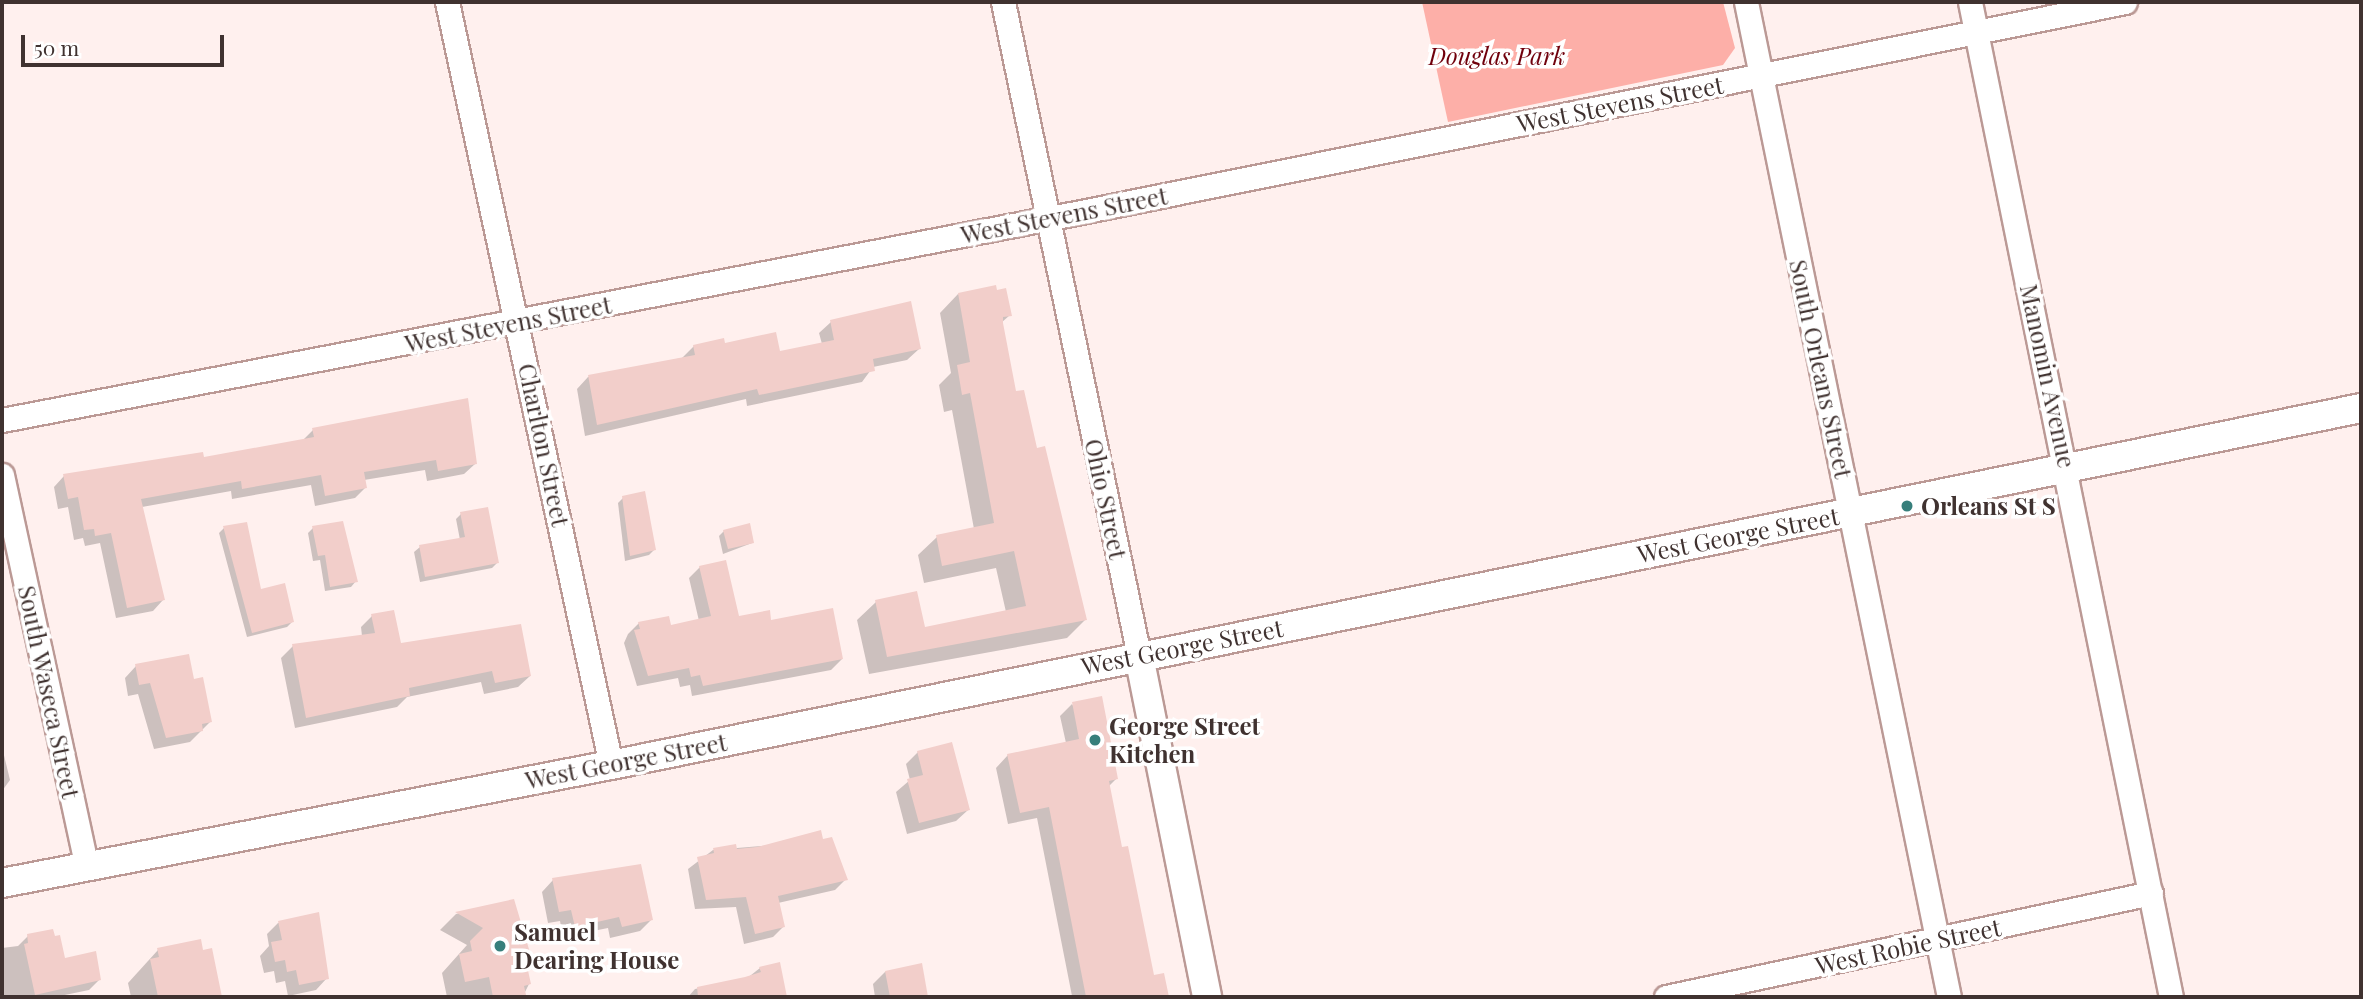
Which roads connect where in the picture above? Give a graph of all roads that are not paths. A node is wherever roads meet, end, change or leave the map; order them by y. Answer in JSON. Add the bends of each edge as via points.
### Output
{"nodes":[{"id":1,"x":447,"y":2,"type":"edge"},
{"id":2,"x":1003,"y":2,"type":"edge"},
{"id":3,"x":1746,"y":2,"type":"edge"},
{"id":4,"x":1970,"y":2,"type":"edge"},
{"id":5,"x":2125,"y":2,"type":"edge"},
{"id":6,"x":1976,"y":31,"type":"junction"},
{"id":7,"x":1762,"y":76,"type":"junction"},
{"id":8,"x":1046,"y":219,"type":"junction"},
{"id":9,"x":518,"y":322,"type":"junction"},
{"id":10,"x":2361,"y":408,"type":"edge"},
{"id":11,"x":2,"y":419,"type":"edge"},
{"id":12,"x":2067,"y":470,"type":"junction"},
{"id":13,"x":2,"y":475,"type":"edge"},
{"id":14,"x":1851,"y":513,"type":"junction"},
{"id":15,"x":1139,"y":656,"type":"junction"},
{"id":16,"x":611,"y":765,"type":"junction"},
{"id":17,"x":87,"y":867,"type":"junction"},
{"id":18,"x":2,"y":884,"type":"edge"},
{"id":19,"x":2151,"y":893,"type":"junction"},
{"id":20,"x":1937,"y":942,"type":"junction"},
{"id":21,"x":1207,"y":997,"type":"edge"},
{"id":22,"x":1665,"y":997,"type":"edge"},
{"id":23,"x":1949,"y":997,"type":"edge"},
{"id":24,"x":2171,"y":997,"type":"edge"}],
"edges":[{"from":1,"to":9,"type":"street","name":"Charlton Street"},
{"from":2,"to":8,"type":"street","name":"Ohio Street"},
{"from":3,"to":7,"type":"street","name":"South Orleans Street"},
{"from":4,"to":6,"type":"street","name":"Manomin Avenue"},
{"from":5,"to":6,"type":"street","name":"West Stevens Street"},
{"from":6,"to":7,"type":"street","name":"West Stevens Street"},
{"from":6,"to":12,"type":"street","name":"Manomin Avenue"},
{"from":7,"to":8,"type":"street","name":"West Stevens Street"},
{"from":7,"to":14,"type":"street","name":"South Orleans Street"},
{"from":8,"to":9,"type":"street","name":"West Stevens Street"},
{"from":8,"to":15,"type":"street","name":"Ohio Street"},
{"from":9,"to":11,"type":"street","name":"West Stevens Street"},
{"from":9,"to":16,"type":"street","name":"Charlton Street"},
{"from":10,"to":12,"type":"street","name":"West George Street"},
{"from":12,"to":14,"type":"street","name":"West George Street"},
{"from":12,"to":19,"type":"street","name":"Manomin Avenue"},
{"from":13,"to":17,"type":"street","name":"South Waseca Street"},
{"from":14,"to":15,"type":"street","name":"West George Street"},
{"from":14,"to":20,"type":"street","name":"South Orleans Street"},
{"from":15,"to":16,"type":"street","name":"West George Street"},
{"from":15,"to":21,"type":"street","name":"Ohio Street"},
{"from":16,"to":17,"type":"street","name":"West George Street"},
{"from":17,"to":18,"type":"street","name":"West George Street"},
{"from":19,"to":20,"type":"street","name":"West Robie Street"},
{"from":19,"to":24,"type":"street","name":"Manomin Avenue"},
{"from":20,"to":22,"type":"street","name":"West Robie Street"},
{"from":20,"to":23,"type":"street","name":"South Orleans Street"}]}
